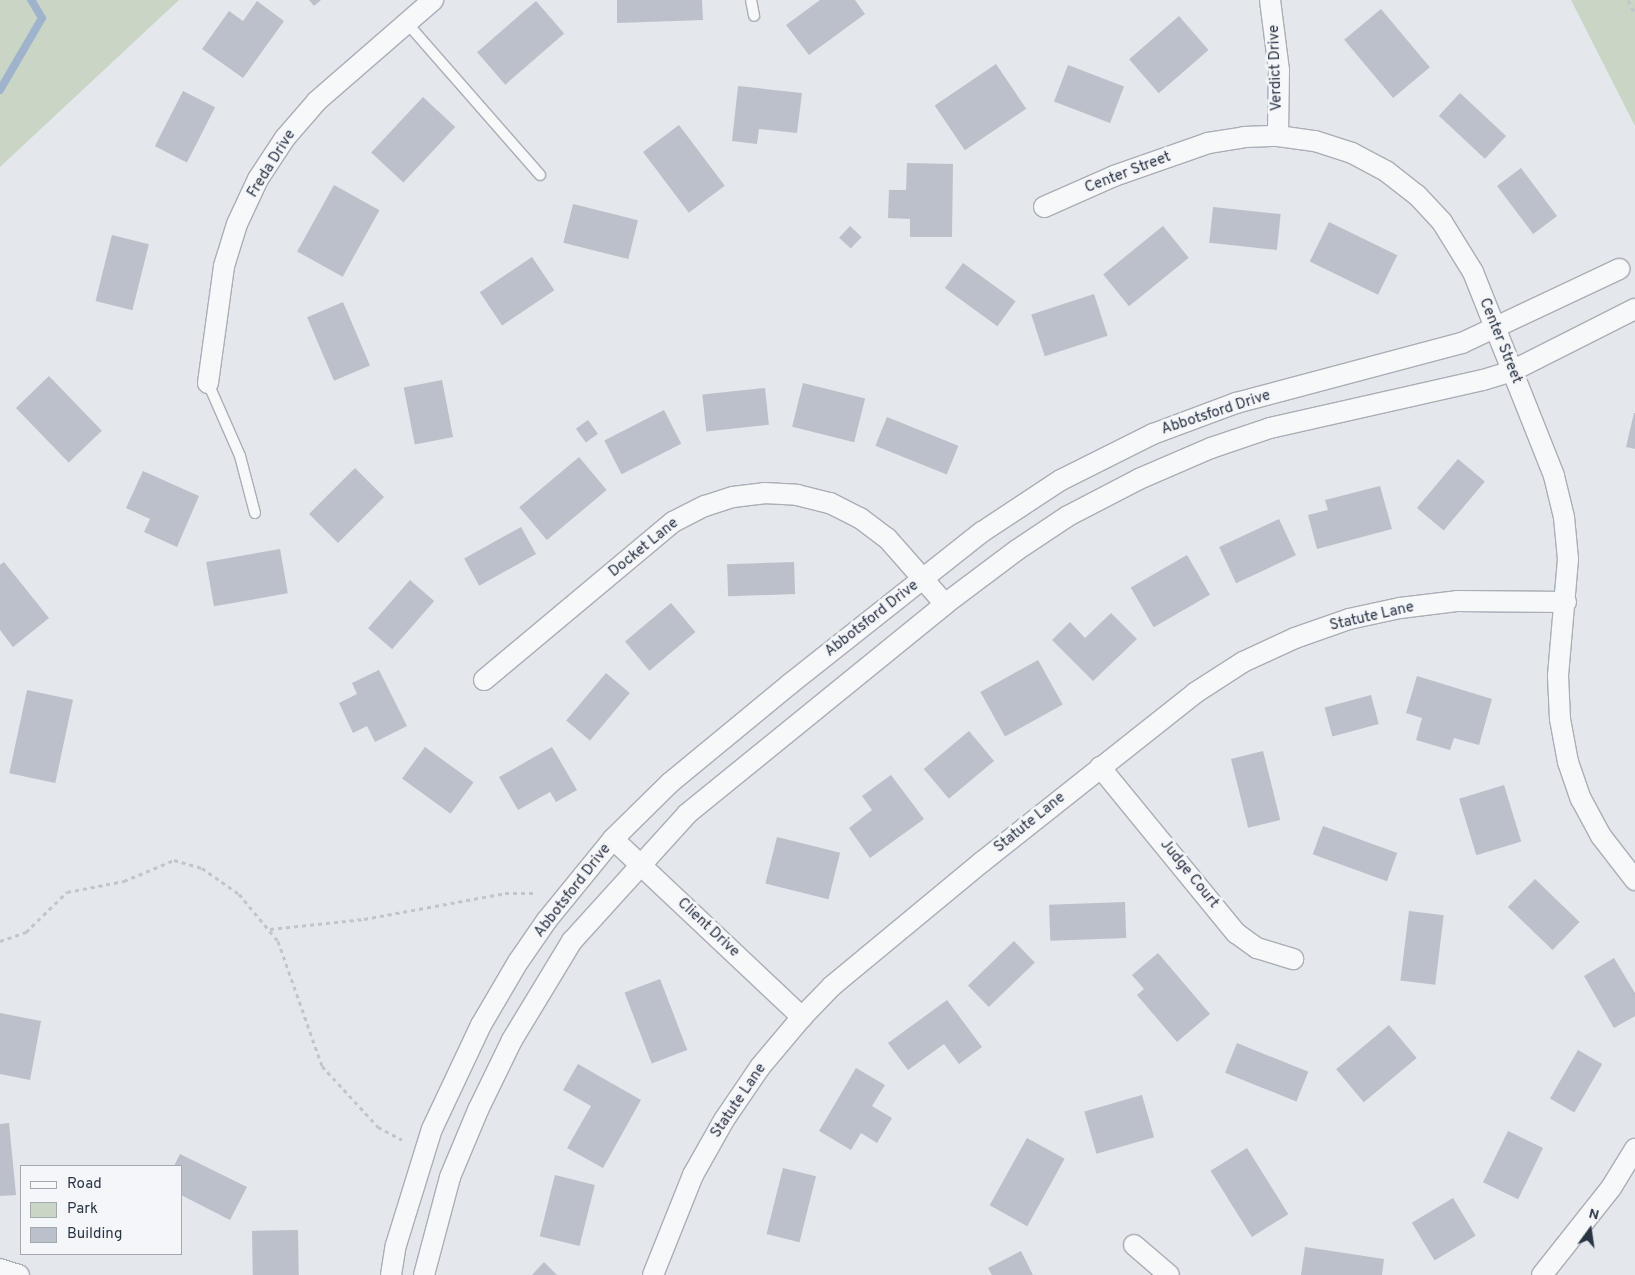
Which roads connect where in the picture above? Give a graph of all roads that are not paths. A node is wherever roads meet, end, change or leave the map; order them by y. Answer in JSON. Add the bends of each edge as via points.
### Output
{"nodes":[{"id":1,"x":433,"y":0,"type":"edge"},
{"id":2,"x":751,"y":0,"type":"edge"},
{"id":3,"x":1270,"y":0,"type":"edge"},
{"id":4,"x":754,"y":16,"type":"dead end"},
{"id":5,"x":407,"y":23,"type":"junction"},
{"id":6,"x":1278,"y":136,"type":"junction"},
{"id":7,"x":540,"y":175,"type":"dead end"},
{"id":8,"x":1044,"y":207,"type":"dead end"},
{"id":9,"x":1619,"y":269,"type":"dead end"},
{"id":10,"x":1635,"y":309,"type":"edge"},
{"id":11,"x":1495,"y":329,"type":"junction"},
{"id":12,"x":1512,"y":370,"type":"junction"},
{"id":13,"x":208,"y":383,"type":"joint"},
{"id":14,"x":255,"y":513,"type":"dead end"},
{"id":15,"x":923,"y":578,"type":"junction"},
{"id":16,"x":1566,"y":602,"type":"junction"},
{"id":17,"x":945,"y":604,"type":"junction"},
{"id":18,"x":484,"y":680,"type":"dead end"},
{"id":19,"x":1100,"y":767,"type":"junction"},
{"id":20,"x":613,"y":839,"type":"junction"},
{"id":21,"x":640,"y":864,"type":"junction"},
{"id":22,"x":1635,"y":880,"type":"edge"},
{"id":23,"x":1293,"y":959,"type":"dead end"},
{"id":24,"x":802,"y":1017,"type":"junction"},
{"id":25,"x":1635,"y":1149,"type":"edge"},
{"id":26,"x":1134,"y":1245,"type":"dead end"},
{"id":27,"x":0,"y":1269,"type":"edge"},
{"id":28,"x":19,"y":1275,"type":"edge"},
{"id":29,"x":391,"y":1275,"type":"edge"},
{"id":30,"x":424,"y":1275,"type":"edge"},
{"id":31,"x":653,"y":1275,"type":"edge"},
{"id":32,"x":1169,"y":1275,"type":"edge"},
{"id":33,"x":1542,"y":1275,"type":"edge"}],
"edges":[{"from":1,"to":5,"type":"street","name":"Freda Drive"},
{"from":2,"to":4,"type":"lane"},
{"from":3,"to":6,"type":"street","name":"Verdict Drive","via":[[1279,70]]},
{"from":5,"to":7,"type":"lane"},
{"from":5,"to":13,"type":"street","name":"Freda Drive","via":[[317,101],[285,138],[258,179],[237,224],[224,266]]},
{"from":6,"to":8,"type":"street","name":"Center Street","via":[[1208,143],[1114,176]]},
{"from":6,"to":11,"type":"street","name":"Center Street","via":[[1315,141],[1352,153],[1386,171],[1416,195],[1456,241]]},
{"from":9,"to":11,"type":"street","name":"Abbotsford Drive"},
{"from":10,"to":12,"type":"street","name":"Abbotsford Drive"},
{"from":11,"to":12,"type":"street","name":"Center Street"},
{"from":11,"to":15,"type":"street","name":"Abbotsford Drive","via":[[1436,350],[1236,403],[1153,434],[1061,480],[982,532]]},
{"from":12,"to":16,"type":"street","name":"Center Street","via":[[1554,476],[1564,517],[1568,559]]},
{"from":12,"to":17,"type":"street","name":"Abbotsford Drive","via":[[1452,388],[1270,428],[1211,448],[1139,479],[1068,516]]},
{"from":13,"to":14,"type":"lane","via":[[236,446]]},
{"from":15,"to":17,"type":"street","name":"Docket Lane"},
{"from":15,"to":18,"type":"street","name":"Docket Lane","via":[[887,538],[860,518],[830,504],[781,494],[733,497],[673,522]]},
{"from":15,"to":20,"type":"street","name":"Abbotsford Drive","via":[[672,782]]},
{"from":16,"to":19,"type":"street","name":"Statute Lane","via":[[1457,601],[1400,608],[1348,620],[1295,638],[1243,662],[1194,693]]},
{"from":16,"to":22,"type":"street","name":"Center Street","via":[[1558,676],[1560,719],[1568,762],[1581,799],[1601,836]]},
{"from":17,"to":21,"type":"street","name":"Abbotsford Drive","via":[[687,814]]},
{"from":19,"to":23,"type":"street","name":"Judge Court","via":[[1236,933],[1257,948]]},
{"from":19,"to":24,"type":"street","name":"Statute Lane","via":[[832,986]]},
{"from":20,"to":21,"type":"street","name":"Client Drive"},
{"from":20,"to":29,"type":"street","name":"Abbotsford Drive","via":[[547,920],[481,1025],[432,1129],[396,1245]]},
{"from":21,"to":24,"type":"street","name":"Client Drive"},
{"from":21,"to":30,"type":"street","name":"Abbotsford Drive","via":[[572,941],[512,1040],[450,1177]]},
{"from":24,"to":31,"type":"street","name":"Statute Lane","via":[[760,1067],[724,1120],[693,1175]]},
{"from":25,"to":33,"type":"street","via":[[1612,1188]]},
{"from":26,"to":32,"type":"street"},
{"from":27,"to":28,"type":"street"}]}
